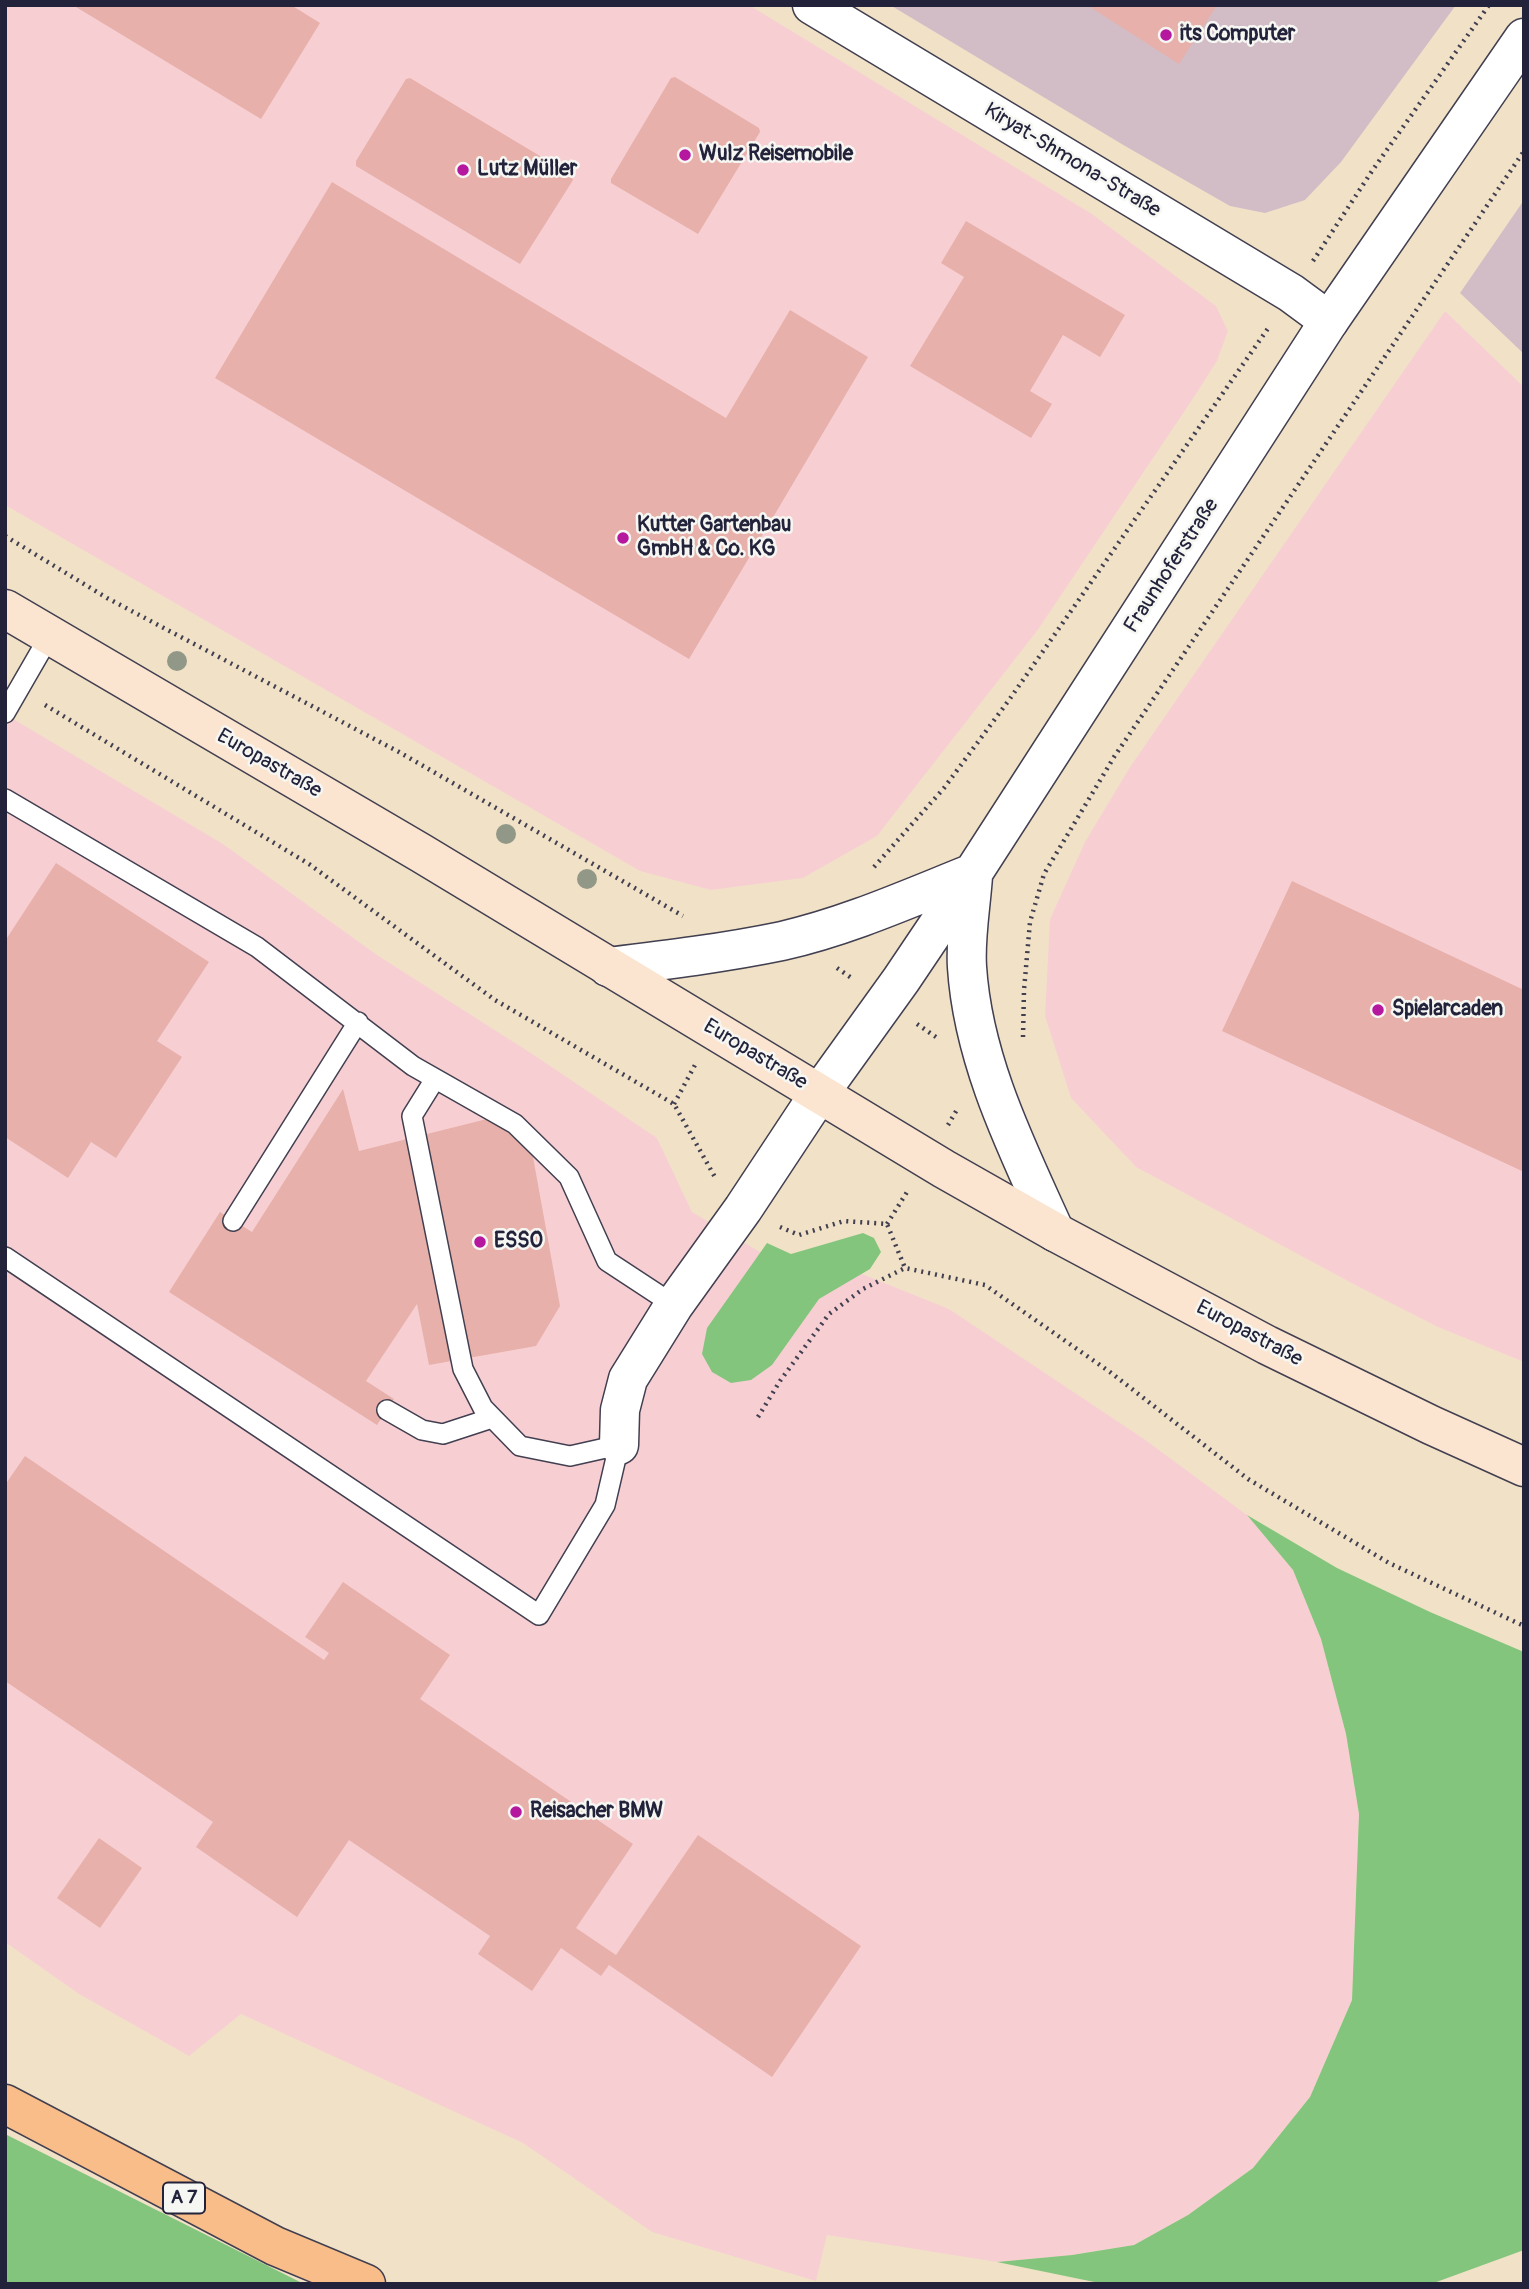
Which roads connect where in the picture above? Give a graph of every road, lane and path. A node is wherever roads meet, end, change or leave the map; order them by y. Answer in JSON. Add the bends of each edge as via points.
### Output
{"nodes":[{"id":1,"x":812,"y":5,"type":"edge"},
{"id":2,"x":1489,"y":5,"type":"edge"},
{"id":3,"x":1524,"y":38,"type":"edge"},
{"id":4,"x":1524,"y":151,"type":"edge"},
{"id":5,"x":1292,"y":293,"type":"junction"},
{"id":6,"x":1329,"y":321,"type":"junction"},
{"id":7,"x":5,"y":536,"type":"edge"},
{"id":8,"x":5,"y":609,"type":"edge"},
{"id":9,"x":50,"y":635,"type":"junction"},
{"id":10,"x":19,"y":689,"type":"junction"},
{"id":11,"x":5,"y":713,"type":"edge"},
{"id":12,"x":5,"y":799,"type":"edge"},
{"id":13,"x":862,"y":873,"type":"dead end"},
{"id":14,"x":973,"y":873,"type":"junction"},
{"id":15,"x":684,"y":917,"type":"dead end"},
{"id":16,"x":608,"y":967,"type":"junction"},
{"id":17,"x":358,"y":1022,"type":"junction"},
{"id":18,"x":986,"y":1066,"type":"junction"},
{"id":19,"x":435,"y":1080,"type":"junction"},
{"id":20,"x":819,"y":1094,"type":"junction"},
{"id":21,"x":928,"y":1159,"type":"junction"},
{"id":22,"x":743,"y":1209,"type":"junction"},
{"id":23,"x":233,"y":1221,"type":"dead end"},
{"id":24,"x":887,"y":1224,"type":"junction"},
{"id":25,"x":1055,"y":1232,"type":"junction"},
{"id":26,"x":5,"y":1257,"type":"edge"},
{"id":27,"x":905,"y":1268,"type":"junction"},
{"id":28,"x":674,"y":1305,"type":"junction"},
{"id":29,"x":387,"y":1410,"type":"dead end"},
{"id":30,"x":492,"y":1418,"type":"junction"},
{"id":31,"x":758,"y":1418,"type":"dead end"},
{"id":32,"x":620,"y":1445,"type":"junction"},
{"id":33,"x":1524,"y":1467,"type":"edge"},
{"id":34,"x":1524,"y":1626,"type":"edge"},
{"id":35,"x":5,"y":2104,"type":"edge"},
{"id":36,"x":366,"y":2284,"type":"edge"}],
"edges":[{"from":1,"to":5,"type":"street","name":"Kiryat-Shmona-Straße"},
{"from":2,"to":5,"type":"path"},
{"from":3,"to":6,"type":"street","name":"Fraunhoferstraße"},
{"from":4,"to":18,"type":"path","via":[[1114,757],[1044,874],[1030,922],[1023,1052]]},
{"from":5,"to":6,"type":"street","name":"Kiryat-Shmona-Straße"},
{"from":5,"to":13,"type":"path","via":[[944,788],[874,867]]},
{"from":6,"to":14,"type":"street","name":"Fraunhoferstraße"},
{"from":7,"to":15,"type":"path","via":[[107,598],[399,752]]},
{"from":8,"to":9,"type":"main road","name":"Europastraße"},
{"from":9,"to":10,"type":"lane"},
{"from":9,"to":16,"type":"main road","name":"Europastraße"},
{"from":10,"to":11,"type":"lane"},
{"from":10,"to":22,"type":"path","via":[[309,864],[495,1000],[674,1104],[727,1195]]},
{"from":12,"to":17,"type":"lane","via":[[257,947]]},
{"from":14,"to":16,"type":"street","via":[[879,911],[784,940],[698,957]]},
{"from":14,"to":18,"type":"street","via":[[967,966]]},
{"from":14,"to":20,"type":"street","name":"Fraunhoferstraße"},
{"from":16,"to":20,"type":"main road","name":"Europastraße"},
{"from":17,"to":19,"type":"lane"},
{"from":17,"to":23,"type":"lane"},
{"from":18,"to":21,"type":"path","via":[[960,1081],[961,1103]]},
{"from":18,"to":25,"type":"street"},
{"from":19,"to":28,"type":"lane","via":[[515,1124],[569,1177],[607,1261]]},
{"from":19,"to":30,"type":"lane","via":[[412,1116],[463,1370]]},
{"from":20,"to":21,"type":"main road","name":"Europastraße"},
{"from":20,"to":22,"type":"street","name":"Fraunhoferstraße"},
{"from":21,"to":24,"type":"path"},
{"from":21,"to":25,"type":"main road","name":"Europastraße"},
{"from":22,"to":24,"type":"path","via":[[799,1235],[844,1221]]},
{"from":22,"to":28,"type":"street","name":"Fraunhoferstraße"},
{"from":24,"to":27,"type":"path"},
{"from":25,"to":33,"type":"main road","name":"Europastraße","via":[[1267,1345]]},
{"from":26,"to":32,"type":"lane","via":[[539,1615],[605,1505]]},
{"from":27,"to":31,"type":"path","via":[[863,1289],[829,1314]]},
{"from":27,"to":34,"type":"path","via":[[985,1285],[1110,1372],[1248,1479],[1389,1563]]},
{"from":28,"to":32,"type":"street","name":"Fraunhoferstraße","via":[[628,1379],[620,1410]]},
{"from":29,"to":30,"type":"lane","via":[[422,1430],[443,1434]]},
{"from":30,"to":32,"type":"lane","via":[[520,1446],[570,1456]]},
{"from":35,"to":36,"type":"highway","number":"A 7","via":[[275,2246]]}]}
